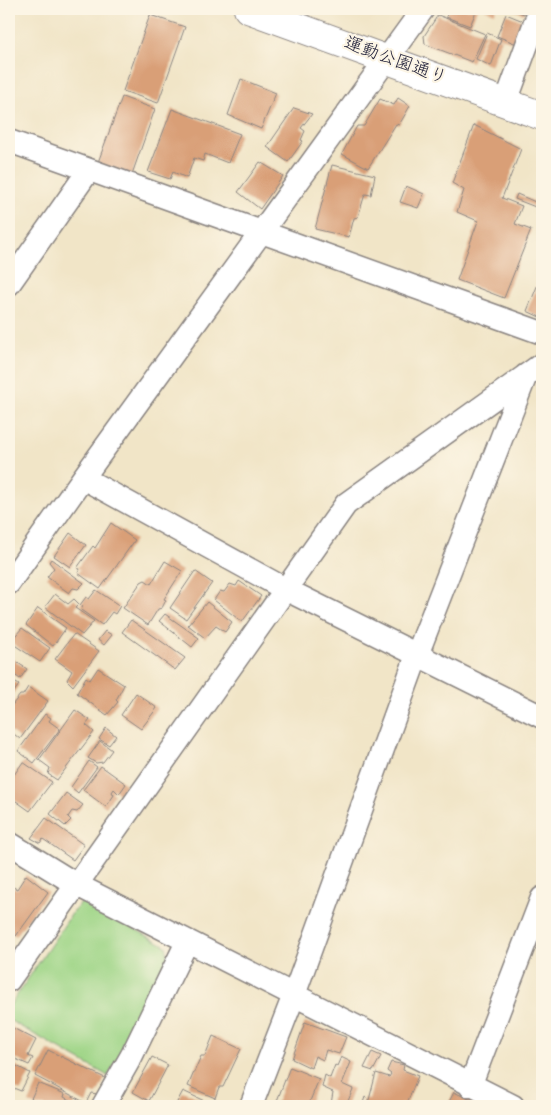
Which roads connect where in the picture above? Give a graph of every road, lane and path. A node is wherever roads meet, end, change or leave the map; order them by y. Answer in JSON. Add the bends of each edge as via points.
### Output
{"nodes":[{"id":1,"x":248,"y":9,"type":"edge"},
{"id":2,"x":424,"y":9,"type":"edge"},
{"id":3,"x":540,"y":9,"type":"edge"},
{"id":4,"x":387,"y":59,"type":"junction"},
{"id":5,"x":506,"y":102,"type":"junction"},
{"id":6,"x":542,"y":116,"type":"edge"},
{"id":7,"x":9,"y":141,"type":"edge"},
{"id":8,"x":89,"y":170,"type":"junction"},
{"id":9,"x":262,"y":233,"type":"junction"},
{"id":10,"x":9,"y":284,"type":"edge"},
{"id":11,"x":542,"y":333,"type":"edge"},
{"id":12,"x":534,"y":370,"type":"edge"},
{"id":13,"x":83,"y":478,"type":"junction"},
{"id":14,"x":9,"y":583,"type":"edge"},
{"id":15,"x":285,"y":589,"type":"junction"},
{"id":16,"x":417,"y":655,"type":"junction"},
{"id":17,"x":542,"y":717,"type":"edge"},
{"id":18,"x":9,"y":843,"type":"edge"},
{"id":19,"x":77,"y":885,"type":"junction"},
{"id":20,"x":542,"y":898,"type":"edge"},
{"id":21,"x":187,"y":942,"type":"junction"},
{"id":22,"x":9,"y":980,"type":"edge"},
{"id":23,"x":294,"y":995,"type":"junction"},
{"id":24,"x":470,"y":1086,"type":"junction"},
{"id":25,"x":103,"y":1106,"type":"edge"},
{"id":26,"x":251,"y":1106,"type":"edge"},
{"id":27,"x":512,"y":1106,"type":"edge"}],
"edges":[{"from":1,"to":4,"type":"street","name":"運動公園通り"},
{"from":2,"to":4,"type":"street"},
{"from":3,"to":5,"type":"street"},
{"from":4,"to":5,"type":"street","name":"運動公園通り"},
{"from":4,"to":9,"type":"street"},
{"from":5,"to":6,"type":"street","name":"運動公園通り"},
{"from":7,"to":8,"type":"street"},
{"from":8,"to":9,"type":"street"},
{"from":8,"to":10,"type":"street"},
{"from":9,"to":11,"type":"street"},
{"from":9,"to":13,"type":"street"},
{"from":12,"to":15,"type":"street","via":[[346,504]]},
{"from":12,"to":16,"type":"street"},
{"from":13,"to":14,"type":"street"},
{"from":13,"to":15,"type":"street"},
{"from":15,"to":16,"type":"street"},
{"from":15,"to":19,"type":"street"},
{"from":16,"to":17,"type":"street"},
{"from":16,"to":23,"type":"street"},
{"from":18,"to":19,"type":"street"},
{"from":19,"to":21,"type":"street"},
{"from":19,"to":22,"type":"street"},
{"from":20,"to":24,"type":"street"},
{"from":21,"to":23,"type":"street"},
{"from":21,"to":25,"type":"street","via":[[132,1055]]},
{"from":23,"to":24,"type":"street"},
{"from":23,"to":26,"type":"street"},
{"from":24,"to":27,"type":"street"}]}
